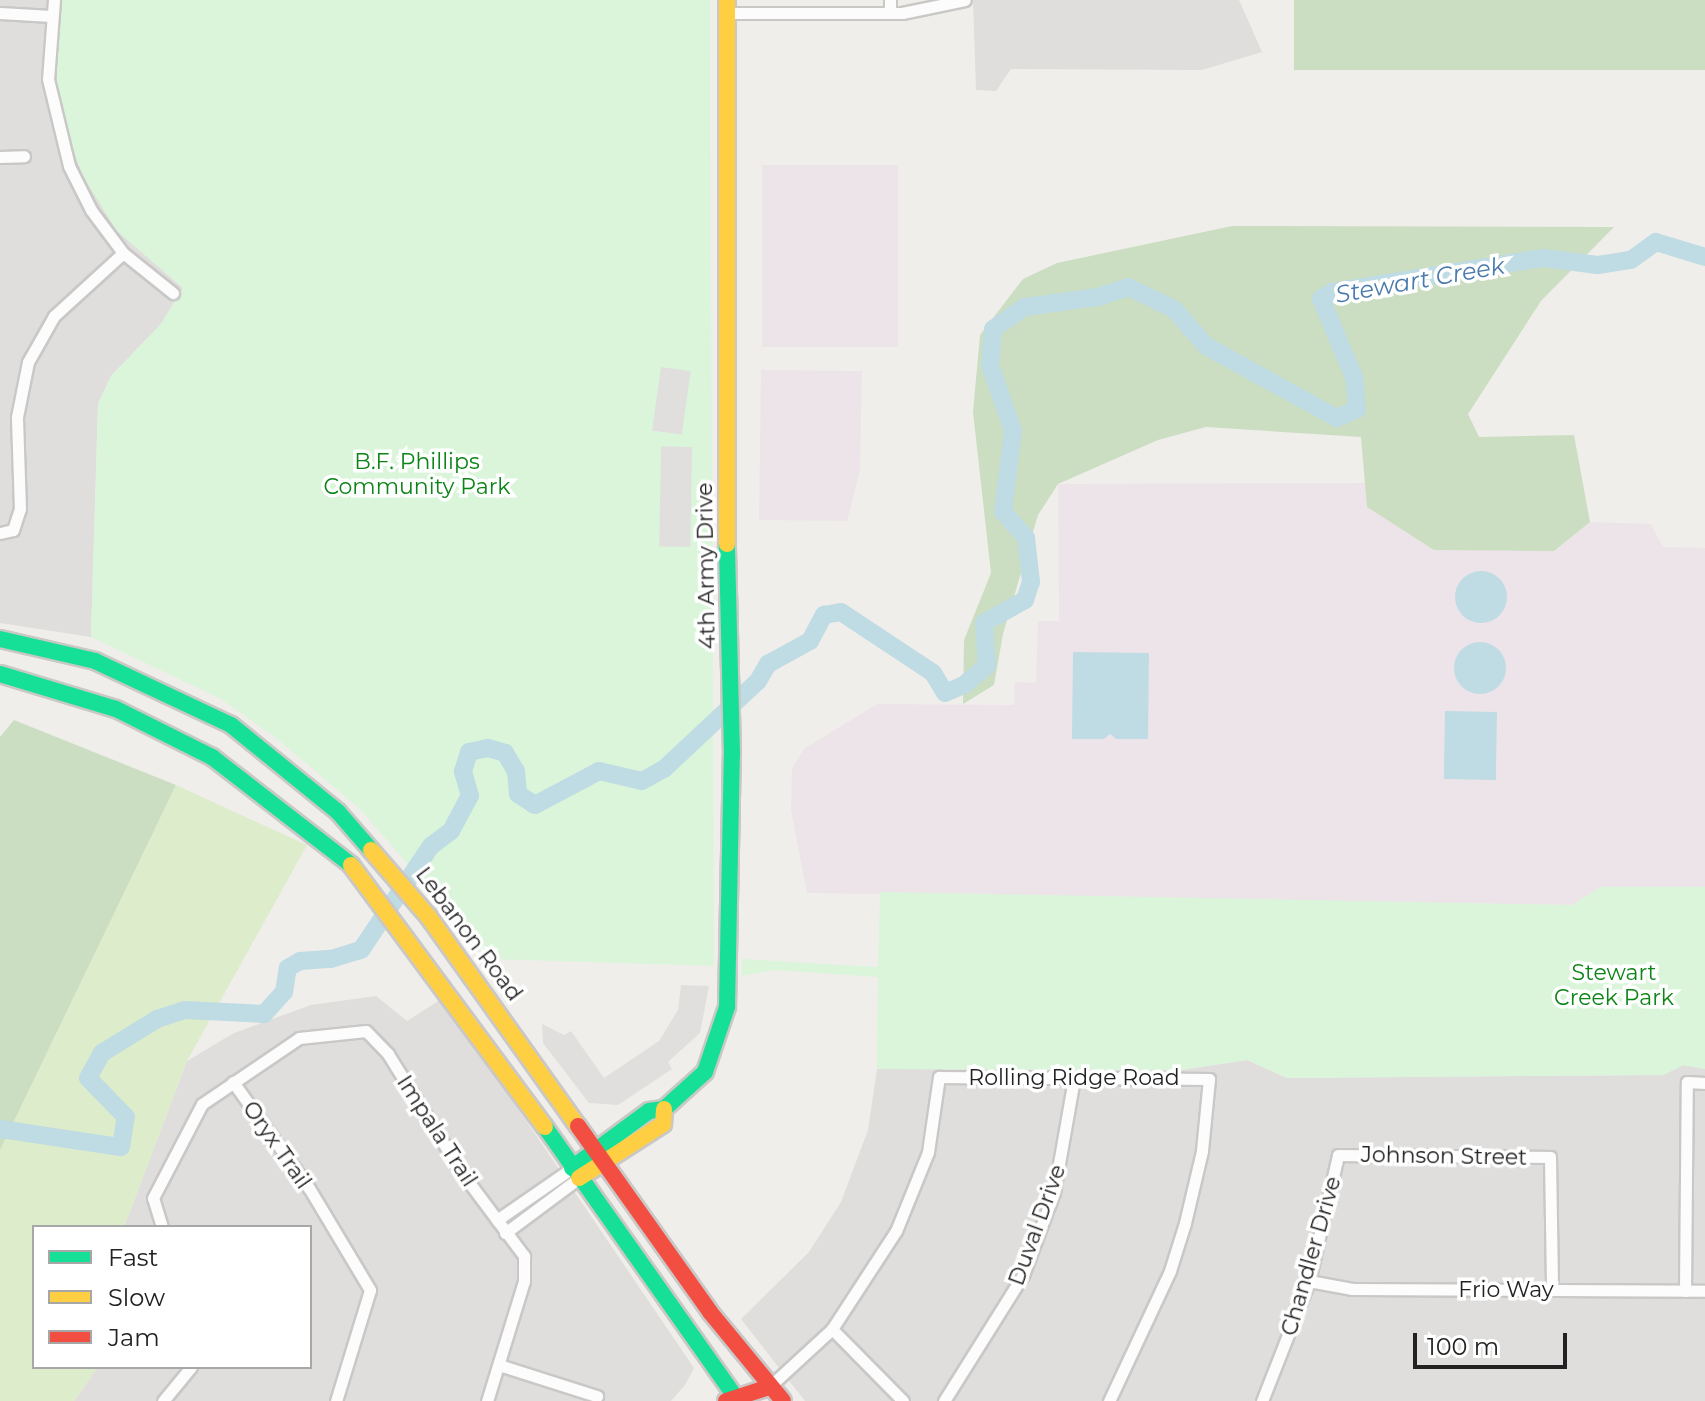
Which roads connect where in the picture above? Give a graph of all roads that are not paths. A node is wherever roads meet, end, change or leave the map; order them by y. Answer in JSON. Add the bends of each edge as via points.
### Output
{"nodes":[{"id":1,"x":54,"y":0,"type":"edge"},
{"id":2,"x":890,"y":0,"type":"edge"},
{"id":3,"x":965,"y":0,"type":"edge"},
{"id":4,"x":727,"y":6,"type":"edge"},
{"id":5,"x":0,"y":13,"type":"edge"},
{"id":6,"x":890,"y":13,"type":"junction"},
{"id":7,"x":51,"y":16,"type":"junction"},
{"id":8,"x":24,"y":156,"type":"dead end"},
{"id":9,"x":0,"y":157,"type":"edge"},
{"id":10,"x":123,"y":253,"type":"junction"},
{"id":11,"x":173,"y":293,"type":"dead end"},
{"id":12,"x":0,"y":533,"type":"edge"},
{"id":13,"x":0,"y":639,"type":"edge"},
{"id":14,"x":0,"y":674,"type":"edge"},
{"id":15,"x":1074,"y":1079,"type":"junction"},
{"id":16,"x":233,"y":1082,"type":"junction"},
{"id":17,"x":1705,"y":1083,"type":"edge"},
{"id":18,"x":601,"y":1153,"type":"junction"},
{"id":19,"x":1338,"y":1155,"type":"joint"},
{"id":20,"x":575,"y":1173,"type":"junction"},
{"id":21,"x":497,"y":1220,"type":"junction"},
{"id":22,"x":161,"y":1225,"type":"edge"},
{"id":23,"x":505,"y":1233,"type":"junction"},
{"id":24,"x":1309,"y":1281,"type":"junction"},
{"id":25,"x":1552,"y":1290,"type":"junction"},
{"id":26,"x":1685,"y":1291,"type":"junction"},
{"id":27,"x":1705,"y":1291,"type":"edge"},
{"id":28,"x":832,"y":1329,"type":"junction"},
{"id":29,"x":499,"y":1365,"type":"junction"},
{"id":30,"x":189,"y":1369,"type":"edge"},
{"id":31,"x":764,"y":1394,"type":"edge"},
{"id":32,"x":597,"y":1396,"type":"dead end"},
{"id":33,"x":733,"y":1399,"type":"edge"},
{"id":34,"x":163,"y":1401,"type":"edge"},
{"id":35,"x":336,"y":1401,"type":"edge"},
{"id":36,"x":487,"y":1401,"type":"edge"},
{"id":37,"x":783,"y":1401,"type":"edge"},
{"id":38,"x":903,"y":1401,"type":"edge"},
{"id":39,"x":944,"y":1401,"type":"edge"},
{"id":40,"x":1109,"y":1401,"type":"edge"},
{"id":41,"x":1262,"y":1401,"type":"edge"}],
"edges":[{"from":1,"to":7,"type":"street"},
{"from":2,"to":6,"type":"street"},
{"from":3,"to":6,"type":"street"},
{"from":4,"to":6,"type":"street"},
{"from":4,"to":18,"type":"main road","name":"4th Army Drive","via":[[732,826],[724,1024],[705,1072],[664,1109],[663,1124]]},
{"from":5,"to":7,"type":"street"},
{"from":7,"to":10,"type":"street","via":[[48,79],[61,146],[91,210]]},
{"from":8,"to":9,"type":"street"},
{"from":10,"to":11,"type":"street"},
{"from":10,"to":12,"type":"street","via":[[54,316],[28,362],[20,386],[20,509],[13,530]]},
{"from":13,"to":18,"type":"main road","name":"Lebanon Road","via":[[95,661],[185,701],[231,725],[338,812],[388,864]]},
{"from":14,"to":20,"type":"main road","via":[[75,693],[173,737],[212,757],[318,835],[392,912]]},
{"from":15,"to":28,"type":"street","name":"Rolling Ridge Road","via":[[939,1077],[928,1152],[907,1208]]},
{"from":15,"to":39,"type":"street","name":"Duval Drive","via":[[1054,1192],[1023,1275]]},
{"from":15,"to":40,"type":"street","name":"Rolling Ridge Road","via":[[1209,1079],[1202,1151],[1185,1223],[1170,1271]]},
{"from":16,"to":21,"type":"street","name":"Impala Trail","via":[[299,1038],[366,1031],[388,1054]]},
{"from":16,"to":22,"type":"street","via":[[191,1118],[154,1194],[152,1209]]},
{"from":16,"to":35,"type":"street","name":"Oryx Trail","via":[[309,1188],[370,1290]]},
{"from":17,"to":26,"type":"street","via":[[1687,1082]]},
{"from":18,"to":20,"type":"main road","name":"4th Army Drive"},
{"from":18,"to":31,"type":"main road","name":"Lebanon Road"},
{"from":19,"to":24,"type":"street","name":"Chandler Drive"},
{"from":19,"to":25,"type":"street","name":"Johnson Street","via":[[1550,1157]]},
{"from":20,"to":21,"type":"street","name":"4th Army Drive"},
{"from":20,"to":23,"type":"street","name":"4th Army Drive"},
{"from":20,"to":33,"type":"main road"},
{"from":21,"to":23,"type":"street","name":"Impala Trail"},
{"from":23,"to":29,"type":"street","name":"Impala Trail","via":[[524,1256],[524,1281]]},
{"from":24,"to":25,"type":"street","name":"Frio Way","via":[[1352,1289]]},
{"from":24,"to":41,"type":"street","name":"Chandler Drive"},
{"from":25,"to":26,"type":"street","name":"Frio Way"},
{"from":26,"to":27,"type":"street","name":"Frio Way"},
{"from":28,"to":31,"type":"street"},
{"from":28,"to":38,"type":"street"},
{"from":29,"to":32,"type":"street"},
{"from":29,"to":36,"type":"street","name":"Impala Trail"},
{"from":30,"to":34,"type":"street"},
{"from":31,"to":33,"type":"main road"},
{"from":31,"to":37,"type":"main road","name":"Lebanon Road"}]}
